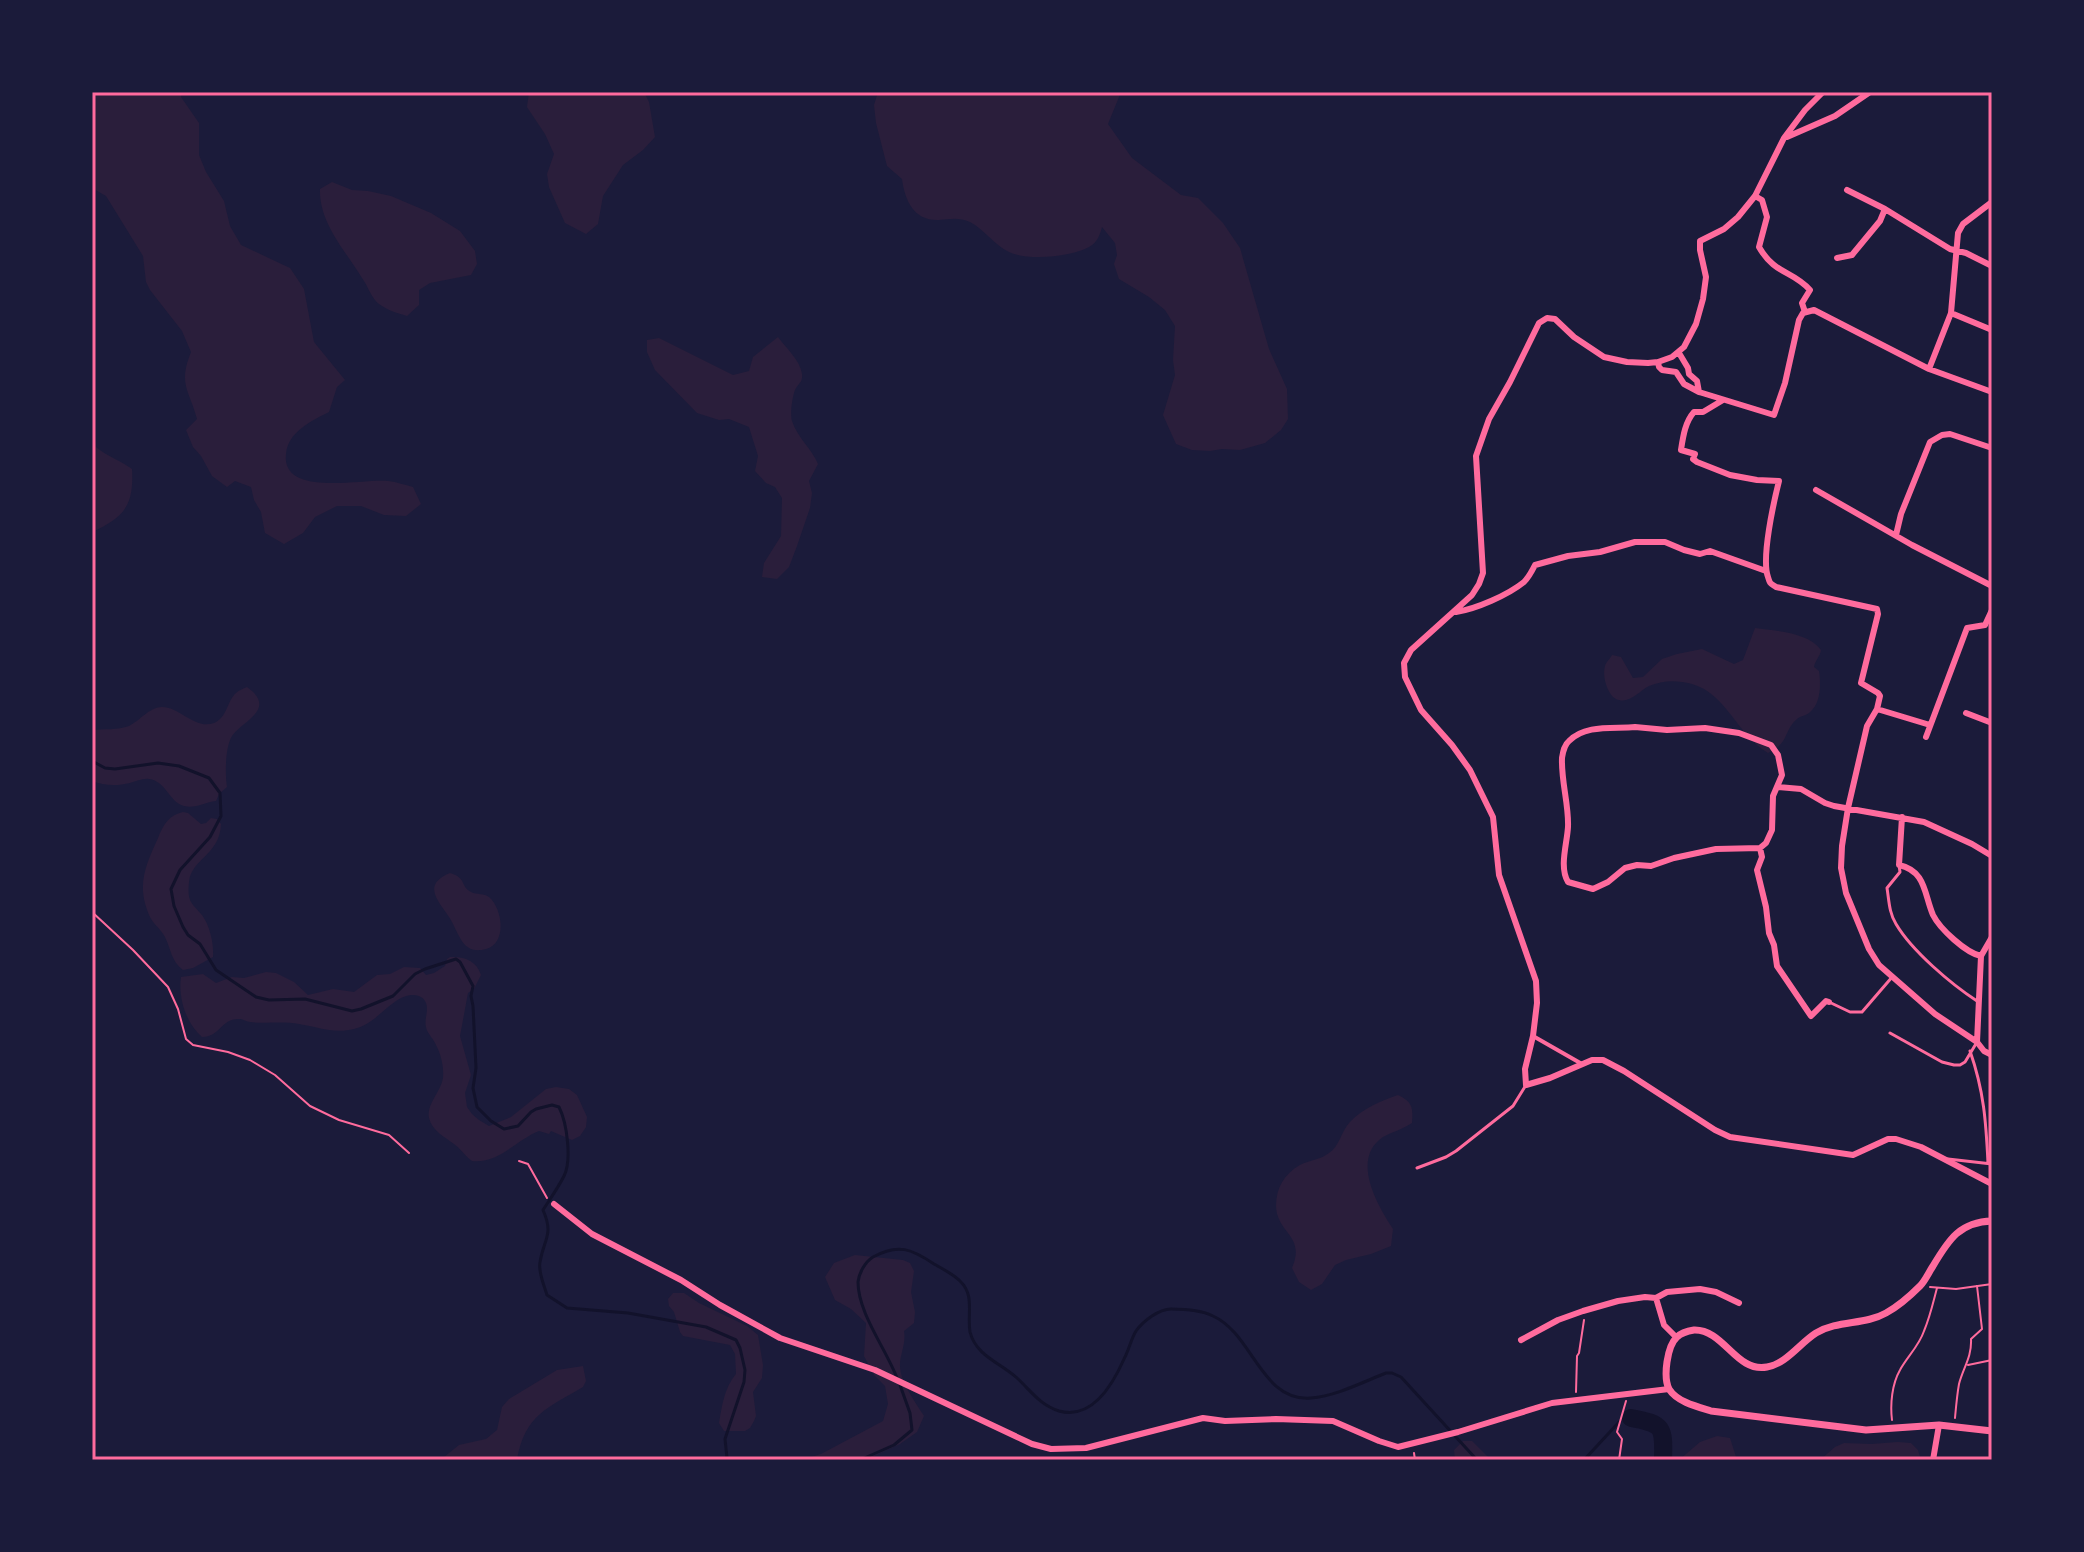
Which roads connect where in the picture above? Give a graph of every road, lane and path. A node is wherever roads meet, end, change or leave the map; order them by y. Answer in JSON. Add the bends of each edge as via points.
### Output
{"nodes":[{"id":1,"x":1823,"y":92,"type":"edge"},
{"id":2,"x":1870,"y":92,"type":"edge"},
{"id":3,"x":1784,"y":138,"type":"junction"},
{"id":4,"x":1847,"y":190,"type":"dead end"},
{"id":5,"x":1755,"y":196,"type":"junction"},
{"id":6,"x":1992,"y":202,"type":"edge"},
{"id":7,"x":1885,"y":209,"type":"junction"},
{"id":8,"x":1956,"y":251,"type":"junction"},
{"id":9,"x":1837,"y":258,"type":"dead end"},
{"id":10,"x":1992,"y":266,"type":"edge"},
{"id":11,"x":1805,"y":312,"type":"junction"},
{"id":12,"x":1951,"y":313,"type":"junction"},
{"id":13,"x":1992,"y":330,"type":"edge"},
{"id":14,"x":1679,"y":353,"type":"junction"},
{"id":15,"x":1658,"y":362,"type":"junction"},
{"id":16,"x":1929,"y":369,"type":"junction"},
{"id":17,"x":1699,"y":392,"type":"junction"},
{"id":18,"x":1992,"y":392,"type":"edge"},
{"id":19,"x":1723,"y":400,"type":"junction"},
{"id":20,"x":1992,"y":448,"type":"edge"},
{"id":21,"x":1816,"y":490,"type":"dead end"},
{"id":22,"x":1896,"y":535,"type":"junction"},
{"id":23,"x":1766,"y":571,"type":"junction"},
{"id":24,"x":1992,"y":586,"type":"edge"},
{"id":25,"x":1992,"y":610,"type":"edge"},
{"id":26,"x":1454,"y":613,"type":"junction"},
{"id":27,"x":1877,"y":709,"type":"junction"},
{"id":28,"x":1966,"y":713,"type":"dead end"},
{"id":29,"x":1992,"y":723,"type":"edge"},
{"id":30,"x":1930,"y":725,"type":"junction"},
{"id":31,"x":1926,"y":737,"type":"dead end"},
{"id":32,"x":1778,"y":787,"type":"junction"},
{"id":33,"x":1848,"y":808,"type":"junction"},
{"id":34,"x":1902,"y":817,"type":"junction"},
{"id":35,"x":1760,"y":848,"type":"junction"},
{"id":36,"x":1992,"y":856,"type":"edge"},
{"id":37,"x":1899,"y":865,"type":"junction"},
{"id":38,"x":92,"y":912,"type":"edge"},
{"id":39,"x":1992,"y":937,"type":"edge"},
{"id":40,"x":1981,"y":956,"type":"junction"},
{"id":41,"x":1893,"y":976,"type":"junction"},
{"id":42,"x":1977,"y":1001,"type":"junction"},
{"id":43,"x":1829,"y":1002,"type":"joint"},
{"id":44,"x":1890,"y":1033,"type":"dead end"},
{"id":45,"x":1533,"y":1036,"type":"junction"},
{"id":46,"x":1977,"y":1042,"type":"junction"},
{"id":47,"x":1970,"y":1051,"type":"junction"},
{"id":48,"x":1992,"y":1055,"type":"edge"},
{"id":49,"x":1582,"y":1064,"type":"junction"},
{"id":50,"x":1526,"y":1085,"type":"junction"},
{"id":51,"x":409,"y":1153,"type":"dead end"},
{"id":52,"x":1942,"y":1158,"type":"junction"},
{"id":53,"x":519,"y":1161,"type":"dead end"},
{"id":54,"x":1990,"y":1164,"type":"edge"},
{"id":55,"x":1417,"y":1168,"type":"dead end"},
{"id":56,"x":1992,"y":1184,"type":"edge"},
{"id":57,"x":545,"y":1197,"type":"dead end"},
{"id":58,"x":554,"y":1204,"type":"dead end"},
{"id":59,"x":1992,"y":1221,"type":"edge"},
{"id":60,"x":1992,"y":1284,"type":"edge"},
{"id":61,"x":1921,"y":1285,"type":"junction"},
{"id":62,"x":1977,"y":1286,"type":"junction"},
{"id":63,"x":1937,"y":1288,"type":"junction"},
{"id":64,"x":1656,"y":1298,"type":"junction"},
{"id":65,"x":1739,"y":1303,"type":"dead end"},
{"id":66,"x":1583,"y":1311,"type":"junction"},
{"id":67,"x":1676,"y":1337,"type":"junction"},
{"id":68,"x":1521,"y":1340,"type":"dead end"},
{"id":69,"x":1992,"y":1360,"type":"edge"},
{"id":70,"x":1967,"y":1366,"type":"junction"},
{"id":71,"x":1669,"y":1389,"type":"junction"},
{"id":72,"x":1626,"y":1394,"type":"junction"},
{"id":73,"x":1575,"y":1400,"type":"junction"},
{"id":74,"x":1939,"y":1425,"type":"junction"},
{"id":75,"x":1893,"y":1427,"type":"junction"},
{"id":76,"x":1954,"y":1427,"type":"junction"},
{"id":77,"x":1992,"y":1431,"type":"edge"},
{"id":78,"x":1619,"y":1460,"type":"edge"},
{"id":79,"x":1933,"y":1460,"type":"edge"}],
"edges":[{"from":1,"to":3,"type":"street"},
{"from":2,"to":3,"type":"street","via":[[1835,116]]},
{"from":3,"to":5,"type":"street"},
{"from":4,"to":7,"type":"street"},
{"from":5,"to":11,"type":"street","via":[[1762,200],[1767,217],[1759,247],[1770,263],[1810,290],[1802,303]]},
{"from":5,"to":14,"type":"street","via":[[1724,229],[1700,241],[1706,289],[1696,324]]},
{"from":6,"to":8,"type":"street","via":[[1963,224]]},
{"from":7,"to":8,"type":"street"},
{"from":7,"to":9,"type":"street","via":[[1852,255]]},
{"from":8,"to":10,"type":"street"},
{"from":8,"to":12,"type":"street"},
{"from":11,"to":16,"type":"street","via":[[1814,310]]},
{"from":11,"to":19,"type":"street","via":[[1774,415]]},
{"from":12,"to":13,"type":"street"},
{"from":12,"to":16,"type":"street"},
{"from":14,"to":15,"type":"street"},
{"from":14,"to":17,"type":"street"},
{"from":15,"to":17,"type":"street","via":[[1662,370],[1676,372]]},
{"from":15,"to":26,"type":"street","via":[[1604,357],[1555,319],[1539,323],[1480,440],[1476,456],[1483,573],[1472,595]]},
{"from":16,"to":18,"type":"street"},
{"from":17,"to":19,"type":"street"},
{"from":19,"to":23,"type":"street","via":[[1694,412],[1681,450],[1730,475],[1779,481]]},
{"from":20,"to":22,"type":"street","via":[[1950,434],[1930,442]]},
{"from":21,"to":22,"type":"street"},
{"from":22,"to":24,"type":"street"},
{"from":23,"to":26,"type":"street","via":[[1710,551],[1700,554],[1665,542],[1629,542],[1535,565],[1527,580],[1500,597]]},
{"from":23,"to":27,"type":"street","via":[[1776,587],[1877,609],[1860,681],[1880,694]]},
{"from":25,"to":30,"type":"street","via":[[1985,625],[1967,628]]},
{"from":26,"to":45,"type":"street","via":[[1411,650],[1404,663],[1405,677],[1421,710],[1470,770],[1493,817],[1499,875],[1536,981]]},
{"from":27,"to":30,"type":"street"},
{"from":27,"to":33,"type":"street","via":[[1867,726]]},
{"from":28,"to":29,"type":"street"},
{"from":30,"to":31,"type":"street"},
{"from":32,"to":33,"type":"street","via":[[1801,789]]},
{"from":32,"to":35,"type":"street","via":[[1772,830]]},
{"from":32,"to":35,"type":"street","via":[[1781,765],[1771,745],[1739,733],[1600,728],[1574,737],[1564,747],[1568,882],[1593,889],[1637,865],[1716,849]]},
{"from":33,"to":34,"type":"street"},
{"from":33,"to":41,"type":"street","via":[[1841,868],[1846,893],[1869,949]]},
{"from":34,"to":36,"type":"street","via":[[1924,822]]},
{"from":34,"to":37,"type":"street"},
{"from":35,"to":43,"type":"street","via":[[1757,870],[1777,966],[1811,1016]]},
{"from":37,"to":40,"type":"street","via":[[1917,874],[1939,924],[1965,949]]},
{"from":37,"to":42,"type":"lane","via":[[1900,872],[1887,888],[1896,924],[1940,972]]},
{"from":38,"to":51,"type":"path","via":[[168,987],[186,1039],[193,1045],[250,1060],[310,1106],[389,1135]]},
{"from":39,"to":40,"type":"street"},
{"from":40,"to":42,"type":"street"},
{"from":41,"to":43,"type":"lane","via":[[1862,1012]]},
{"from":41,"to":46,"type":"street"},
{"from":42,"to":46,"type":"street"},
{"from":44,"to":47,"type":"lane","via":[[1954,1065],[1965,1062]]},
{"from":45,"to":49,"type":"street"},
{"from":45,"to":50,"type":"street"},
{"from":46,"to":47,"type":"lane"},
{"from":46,"to":48,"type":"street"},
{"from":47,"to":54,"type":"lane","via":[[1986,1111]]},
{"from":49,"to":50,"type":"street"},
{"from":49,"to":52,"type":"street","via":[[1612,1063],[1730,1137],[1853,1155],[1896,1139]]},
{"from":50,"to":55,"type":"lane","via":[[1513,1106],[1456,1151]]},
{"from":52,"to":54,"type":"lane"},
{"from":52,"to":56,"type":"street"},
{"from":53,"to":57,"type":"path","via":[[528,1164]]},
{"from":58,"to":73,"type":"street","via":[[592,1234],[780,1338],[875,1370],[1051,1449],[1086,1448],[1203,1418],[1333,1421],[1398,1447]]},
{"from":59,"to":61,"type":"street","via":[[1966,1225]]},
{"from":60,"to":62,"type":"path"},
{"from":61,"to":63,"type":"path"},
{"from":61,"to":67,"type":"street","via":[[1886,1313],[1816,1333],[1774,1366],[1752,1367],[1711,1334],[1698,1330]]},
{"from":62,"to":63,"type":"path"},
{"from":62,"to":70,"type":"path","via":[[1982,1329],[1971,1339]]},
{"from":63,"to":75,"type":"path","via":[[1924,1333],[1896,1379]]},
{"from":64,"to":65,"type":"street","via":[[1700,1289]]},
{"from":64,"to":66,"type":"street"},
{"from":64,"to":67,"type":"street","via":[[1664,1325]]},
{"from":66,"to":68,"type":"street"},
{"from":66,"to":73,"type":"path"},
{"from":67,"to":71,"type":"street","via":[[1668,1355]]},
{"from":69,"to":70,"type":"path"},
{"from":70,"to":76,"type":"path","via":[[1959,1382]]},
{"from":71,"to":72,"type":"street"},
{"from":71,"to":75,"type":"street","via":[[1687,1404],[1711,1411],[1866,1430]]},
{"from":72,"to":73,"type":"street"},
{"from":72,"to":78,"type":"path","via":[[1617,1432],[1622,1439]]},
{"from":74,"to":75,"type":"street"},
{"from":74,"to":76,"type":"street"},
{"from":74,"to":79,"type":"street"},
{"from":76,"to":77,"type":"street"}]}
